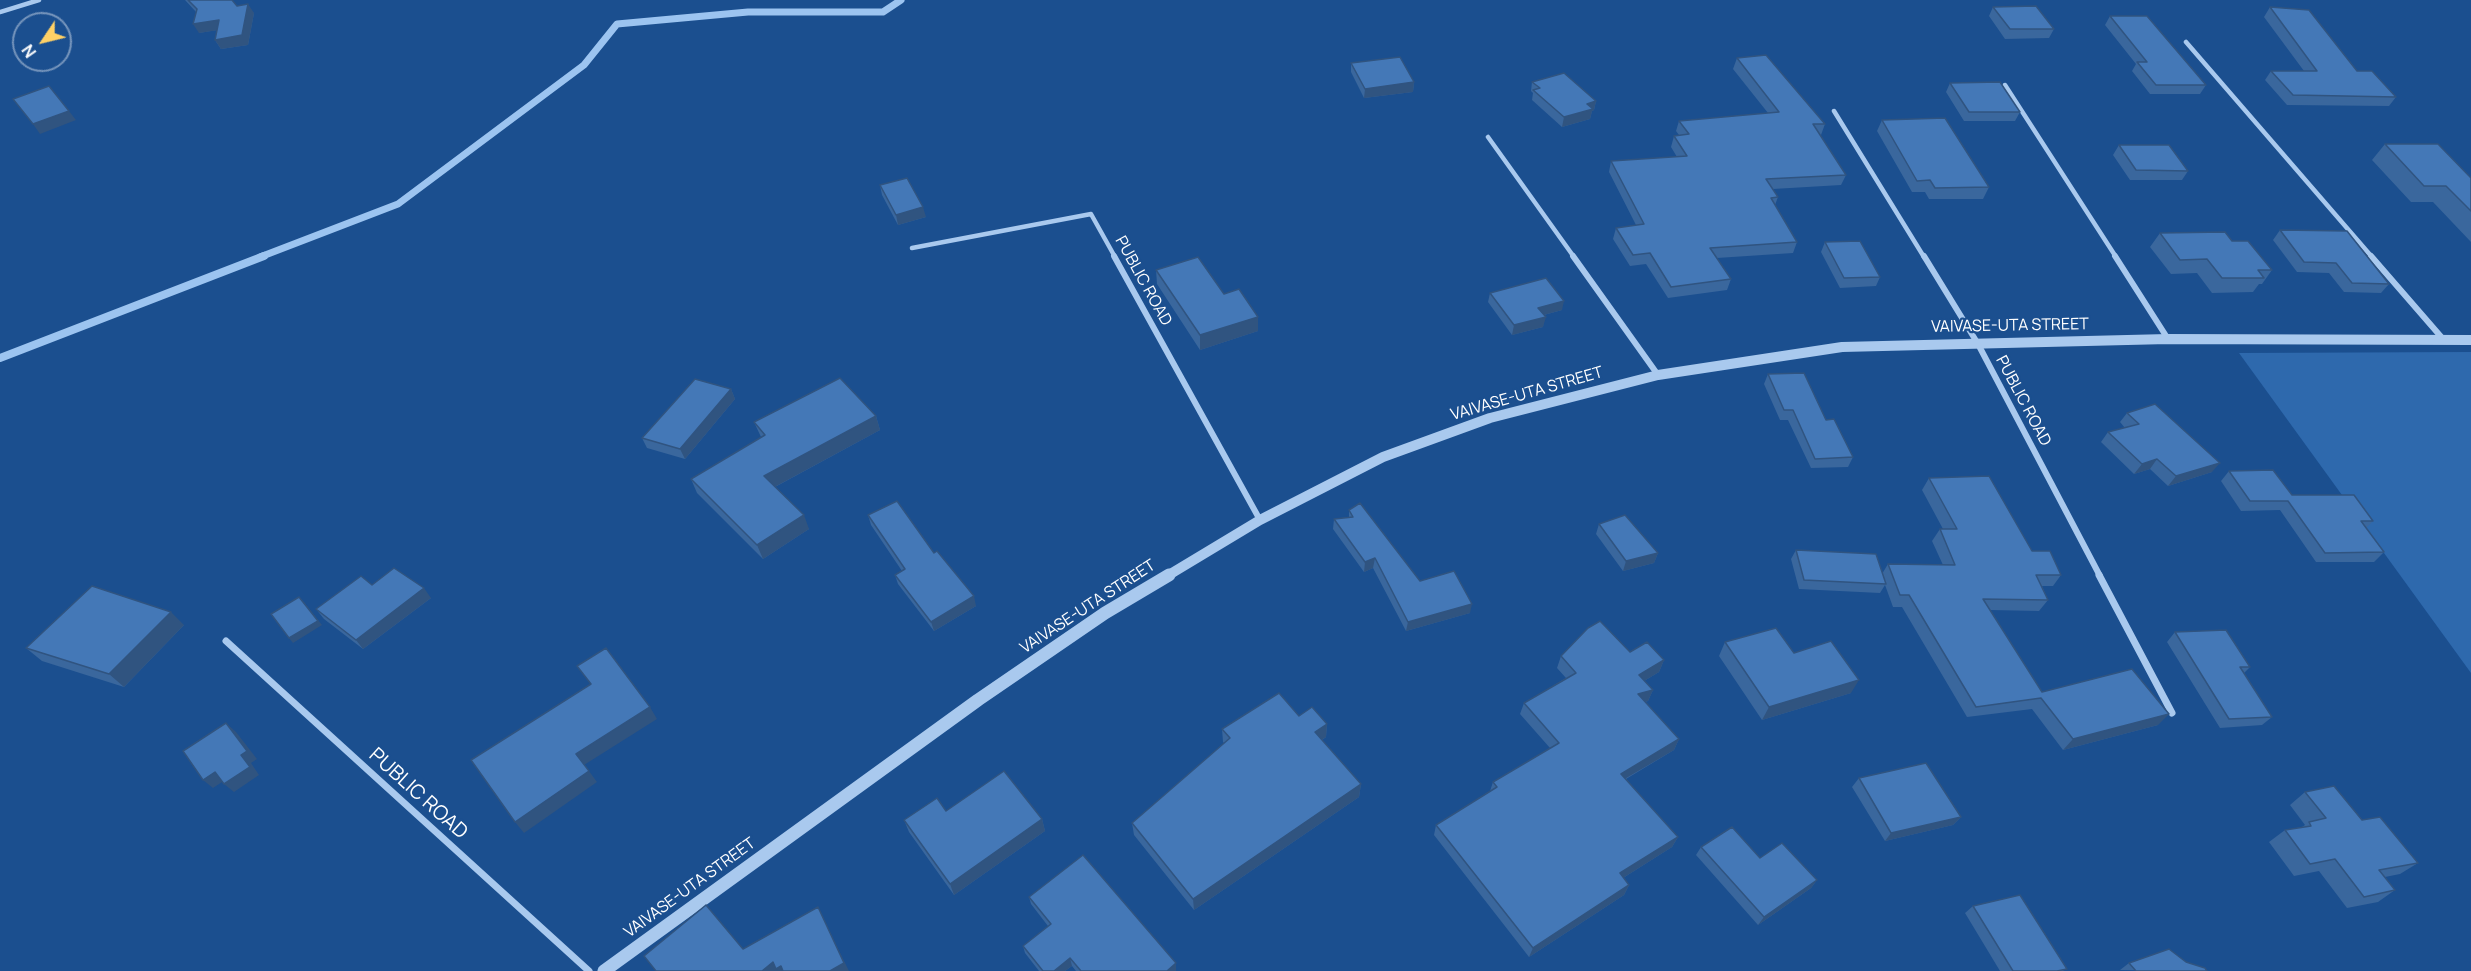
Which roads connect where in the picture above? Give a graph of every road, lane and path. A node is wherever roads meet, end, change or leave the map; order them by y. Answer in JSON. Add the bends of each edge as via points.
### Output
{"nodes":[{"id":1,"x":39,"y":0,"type":"edge"},
{"id":2,"x":0,"y":12,"type":"edge"},
{"id":3,"x":2186,"y":42,"type":"dead end"},
{"id":4,"x":2005,"y":84,"type":"dead end"},
{"id":5,"x":1834,"y":111,"type":"dead end"},
{"id":6,"x":1488,"y":137,"type":"dead end"},
{"id":7,"x":912,"y":248,"type":"dead end"},
{"id":8,"x":2168,"y":339,"type":"junction"},
{"id":9,"x":2443,"y":340,"type":"junction"},
{"id":10,"x":2471,"y":340,"type":"edge"},
{"id":11,"x":1978,"y":344,"type":"junction"},
{"id":12,"x":1658,"y":375,"type":"junction"},
{"id":13,"x":1260,"y":520,"type":"junction"},
{"id":14,"x":226,"y":641,"type":"dead end"},
{"id":15,"x":2172,"y":714,"type":"dead end"},
{"id":16,"x":589,"y":971,"type":"edge"},
{"id":17,"x":604,"y":971,"type":"edge"}],
"edges":[{"from":1,"to":2,"type":"street"},
{"from":3,"to":9,"type":"street"},
{"from":4,"to":8,"type":"street"},
{"from":5,"to":11,"type":"street","name":"PUBLIC ROAD"},
{"from":6,"to":12,"type":"street"},
{"from":7,"to":13,"type":"street","name":"PUBLIC ROAD","via":[[1091,214]]},
{"from":8,"to":9,"type":"street","name":"VAIVASE-UTA STREET"},
{"from":8,"to":11,"type":"street","name":"VAIVASE-UTA STREET"},
{"from":9,"to":10,"type":"street","name":"VAIVASE-UTA STREET"},
{"from":11,"to":12,"type":"street","name":"VAIVASE-UTA STREET","via":[[1842,347]]},
{"from":11,"to":15,"type":"street","name":"PUBLIC ROAD"},
{"from":12,"to":13,"type":"street","name":"VAIVASE-UTA STREET","via":[[1490,418],[1383,457]]},
{"from":13,"to":17,"type":"street","name":"VAIVASE-UTA STREET","via":[[1106,613],[988,693]]},
{"from":14,"to":16,"type":"street","name":"PUBLIC ROAD"}]}
